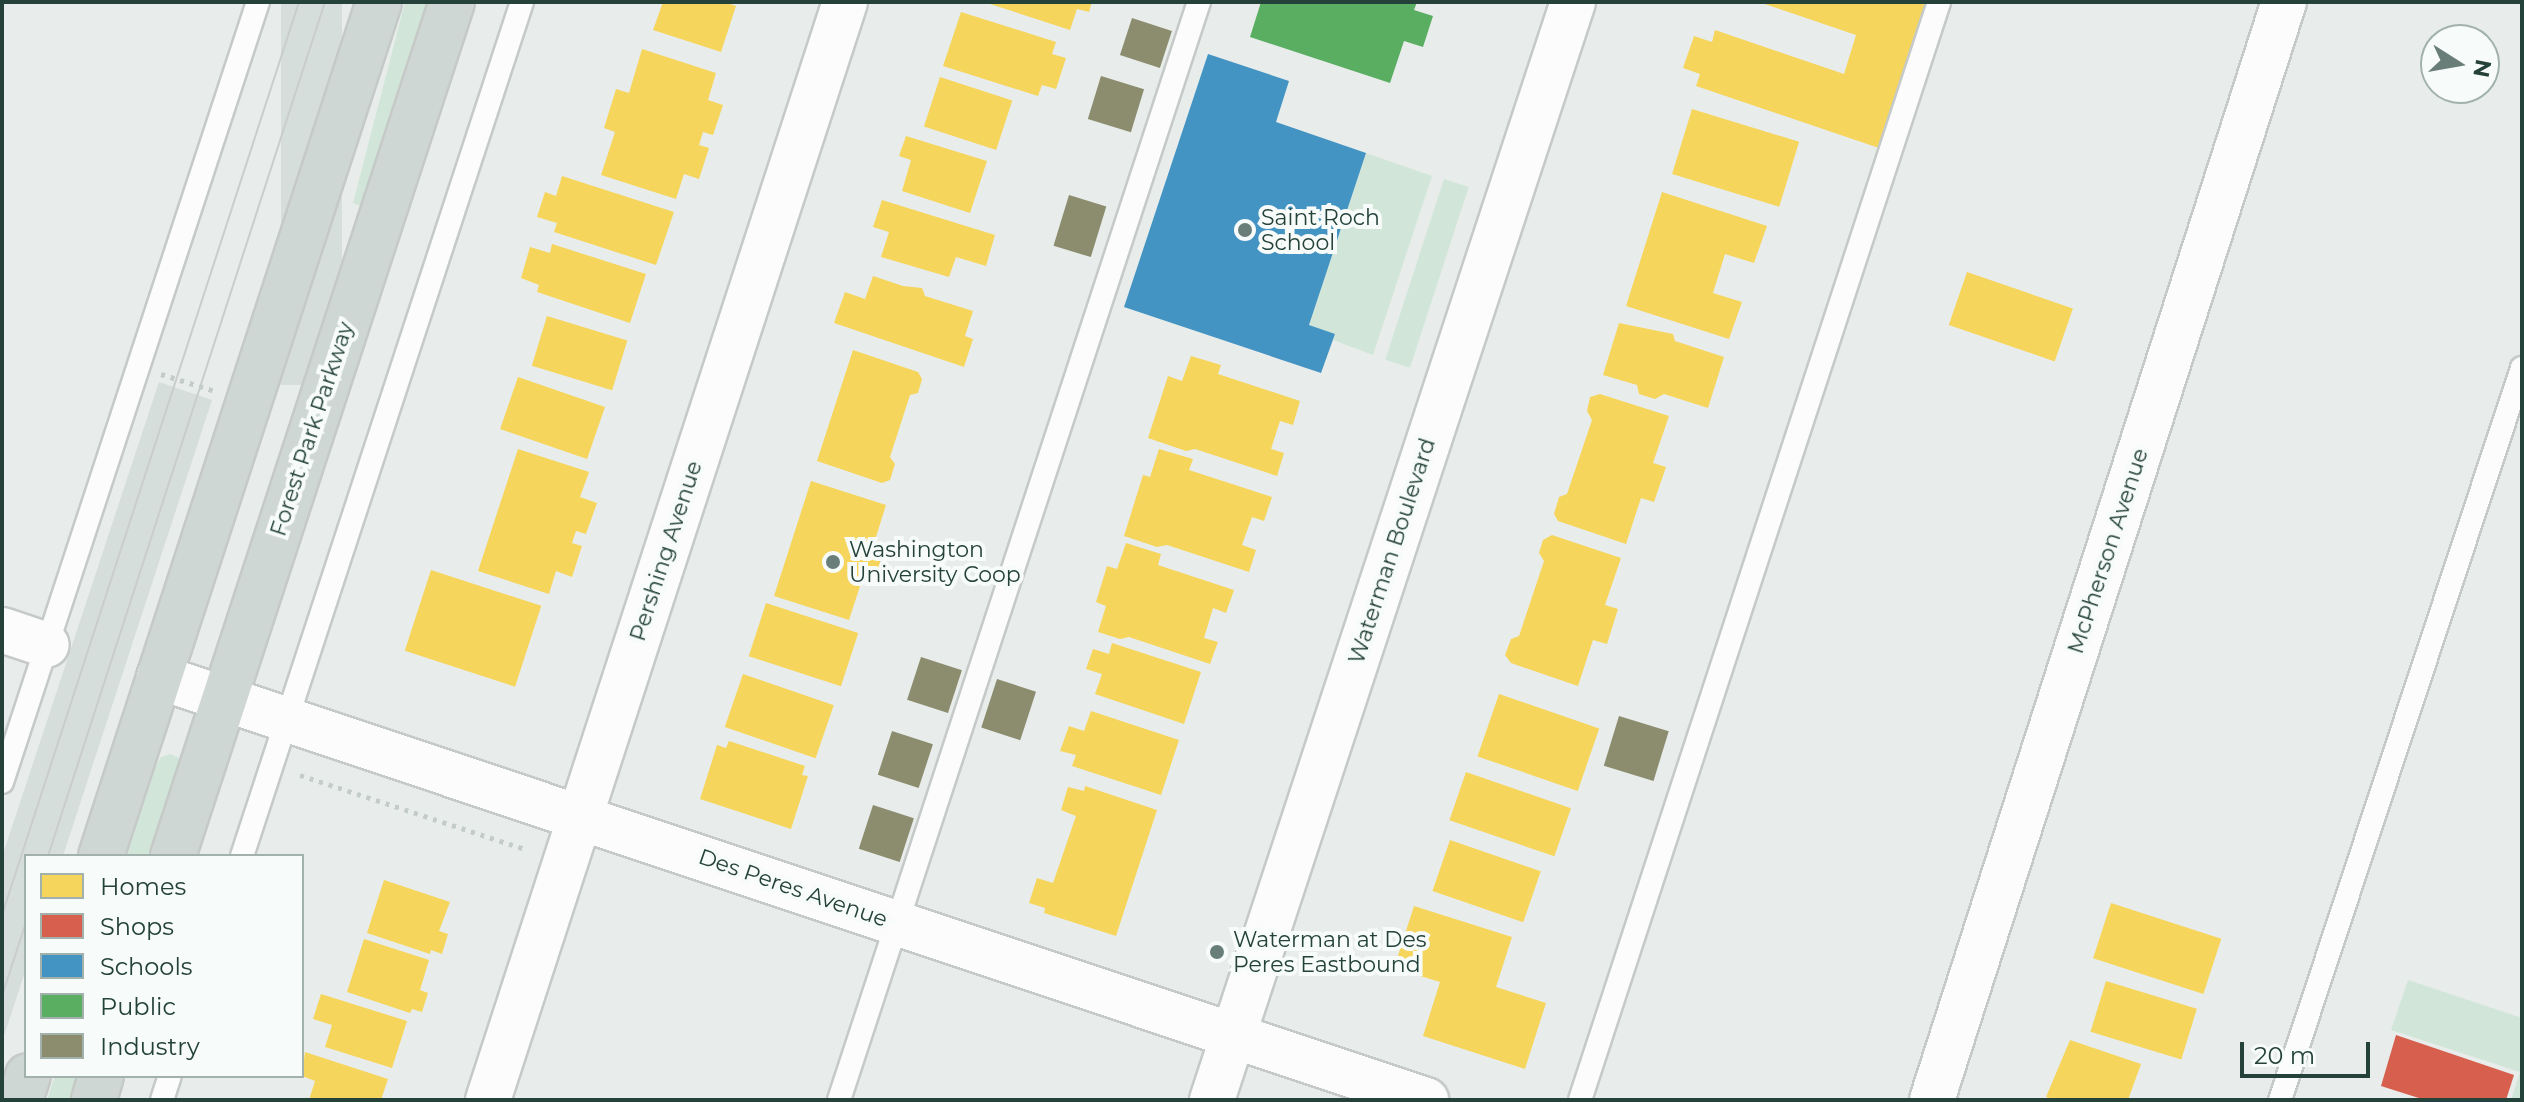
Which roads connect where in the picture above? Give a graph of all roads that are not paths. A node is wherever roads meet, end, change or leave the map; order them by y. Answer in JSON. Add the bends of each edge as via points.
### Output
{"nodes":[{"id":1,"x":258,"y":2,"type":"edge"},
{"id":2,"x":379,"y":2,"type":"edge"},
{"id":3,"x":452,"y":2,"type":"edge"},
{"id":4,"x":522,"y":2,"type":"edge"},
{"id":5,"x":845,"y":2,"type":"edge"},
{"id":6,"x":1199,"y":2,"type":"edge"},
{"id":7,"x":1573,"y":2,"type":"edge"},
{"id":8,"x":1939,"y":2,"type":"edge"},
{"id":9,"x":2284,"y":2,"type":"edge"},
{"id":10,"x":2522,"y":368,"type":"edge"},
{"id":11,"x":2,"y":630,"type":"edge"},
{"id":12,"x":47,"y":645,"type":"junction"},
{"id":13,"x":159,"y":677,"type":"junction"},
{"id":14,"x":224,"y":699,"type":"junction"},
{"id":15,"x":287,"y":720,"type":"junction"},
{"id":16,"x":2,"y":782,"type":"edge"},
{"id":17,"x":579,"y":817,"type":"junction"},
{"id":18,"x":102,"y":854,"type":"edge"},
{"id":19,"x":174,"y":854,"type":"edge"},
{"id":20,"x":243,"y":854,"type":"edge"},
{"id":21,"x":895,"y":923,"type":"junction"},
{"id":22,"x":1234,"y":1036,"type":"junction"},
{"id":23,"x":27,"y":1078,"type":"edge"},
{"id":24,"x":100,"y":1078,"type":"edge"},
{"id":25,"x":169,"y":1078,"type":"edge"},
{"id":26,"x":20,"y":1100,"type":"edge"},
{"id":27,"x":94,"y":1100,"type":"edge"},
{"id":28,"x":162,"y":1100,"type":"edge"},
{"id":29,"x":488,"y":1100,"type":"edge"},
{"id":30,"x":839,"y":1100,"type":"edge"},
{"id":31,"x":1212,"y":1100,"type":"edge"},
{"id":32,"x":1426,"y":1100,"type":"edge"},
{"id":33,"x":1580,"y":1100,"type":"edge"},
{"id":34,"x":1932,"y":1100,"type":"edge"},
{"id":35,"x":2280,"y":1100,"type":"edge"}],
"edges":[{"from":1,"to":12,"type":"lane"},
{"from":2,"to":13,"type":"main road"},
{"from":3,"to":14,"type":"main road","name":"Forest Park Parkway"},
{"from":4,"to":15,"type":"lane"},
{"from":5,"to":17,"type":"street","name":"Pershing Avenue"},
{"from":6,"to":21,"type":"lane"},
{"from":7,"to":22,"type":"street","name":"Waterman Boulevard"},
{"from":8,"to":33,"type":"lane"},
{"from":9,"to":34,"type":"street","name":"McPherson Avenue"},
{"from":10,"to":35,"type":"lane"},
{"from":11,"to":12,"type":"street"},
{"from":12,"to":16,"type":"lane"},
{"from":13,"to":14,"type":"street","name":"Des Peres Avenue"},
{"from":13,"to":18,"type":"main road"},
{"from":14,"to":15,"type":"street","name":"Des Peres Avenue"},
{"from":14,"to":19,"type":"main road","name":"Forest Park Parkway"},
{"from":15,"to":17,"type":"street","name":"Des Peres Avenue"},
{"from":15,"to":20,"type":"lane"},
{"from":17,"to":21,"type":"street","name":"Des Peres Avenue"},
{"from":17,"to":29,"type":"street","name":"Pershing Avenue"},
{"from":21,"to":22,"type":"street","name":"Des Peres Avenue"},
{"from":21,"to":30,"type":"lane"},
{"from":22,"to":31,"type":"street","name":"Waterman Boulevard"},
{"from":22,"to":32,"type":"street","name":"Des Peres Avenue"},
{"from":23,"to":26,"type":"main road"},
{"from":24,"to":27,"type":"main road"},
{"from":25,"to":28,"type":"lane"}]}
